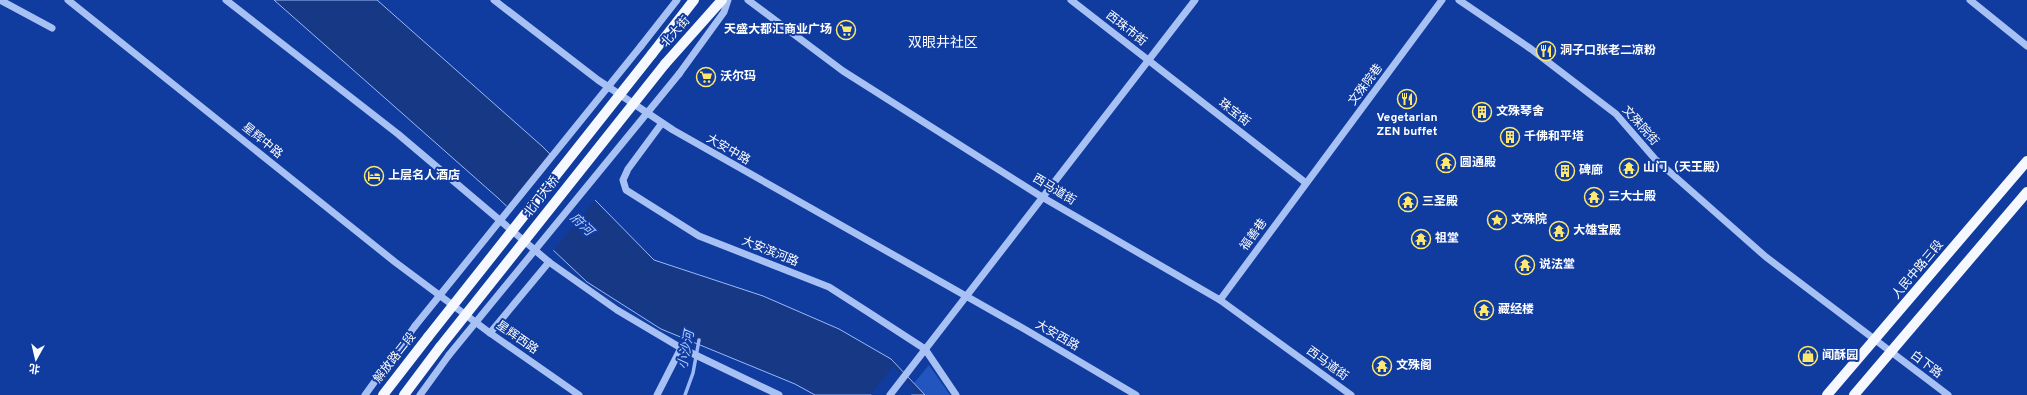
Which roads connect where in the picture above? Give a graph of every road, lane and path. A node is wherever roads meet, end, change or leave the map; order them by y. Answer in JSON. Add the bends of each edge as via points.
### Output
{"nodes":[{"id":1,"x":0,"y":0,"type":"edge"},
{"id":2,"x":68,"y":0,"type":"edge"},
{"id":3,"x":226,"y":0,"type":"edge"},
{"id":4,"x":494,"y":0,"type":"edge"},
{"id":5,"x":677,"y":0,"type":"edge"},
{"id":6,"x":694,"y":0,"type":"edge"},
{"id":7,"x":722,"y":0,"type":"edge"},
{"id":8,"x":728,"y":0,"type":"edge"},
{"id":9,"x":748,"y":0,"type":"edge"},
{"id":10,"x":1071,"y":0,"type":"edge"},
{"id":11,"x":1195,"y":0,"type":"edge"},
{"id":12,"x":1442,"y":0,"type":"edge"},
{"id":13,"x":1459,"y":0,"type":"edge"},
{"id":14,"x":1970,"y":0,"type":"edge"},
{"id":15,"x":52,"y":28,"type":"dead end"},
{"id":16,"x":2027,"y":46,"type":"edge"},
{"id":17,"x":652,"y":54,"type":"joint"},
{"id":18,"x":1148,"y":60,"type":"junction"},
{"id":19,"x":665,"y":64,"type":"joint"},
{"id":20,"x":662,"y":123,"type":"junction"},
{"id":21,"x":2027,"y":161,"type":"edge"},
{"id":22,"x":1306,"y":183,"type":"junction"},
{"id":23,"x":2027,"y":192,"type":"edge"},
{"id":24,"x":1042,"y":197,"type":"junction"},
{"id":25,"x":549,"y":262,"type":"junction"},
{"id":26,"x":966,"y":296,"type":"junction"},
{"id":27,"x":443,"y":298,"type":"joint"},
{"id":28,"x":1220,"y":300,"type":"junction"},
{"id":29,"x":490,"y":333,"type":"junction"},
{"id":30,"x":428,"y":337,"type":"joint"},
{"id":31,"x":1875,"y":340,"type":"junction"},
{"id":32,"x":682,"y":348,"type":"junction"},
{"id":33,"x":924,"y":349,"type":"junction"},
{"id":34,"x":1891,"y":352,"type":"junction"},
{"id":35,"x":365,"y":395,"type":"edge"},
{"id":36,"x":383,"y":395,"type":"edge"},
{"id":37,"x":404,"y":395,"type":"edge"},
{"id":38,"x":420,"y":395,"type":"edge"},
{"id":39,"x":579,"y":395,"type":"edge"},
{"id":40,"x":657,"y":395,"type":"edge"},
{"id":41,"x":779,"y":395,"type":"edge"},
{"id":42,"x":890,"y":395,"type":"edge"},
{"id":43,"x":956,"y":395,"type":"edge"},
{"id":44,"x":1136,"y":395,"type":"edge"},
{"id":45,"x":1351,"y":395,"type":"edge"},
{"id":46,"x":1827,"y":395,"type":"edge"},
{"id":47,"x":1854,"y":395,"type":"edge"},
{"id":48,"x":1948,"y":395,"type":"edge"}],
"edges":[{"from":1,"to":15,"type":"street"},
{"from":2,"to":27,"type":"street","name":"星辉中路"},
{"from":3,"to":25,"type":"street","via":[[398,134]]},
{"from":4,"to":20,"type":"street","name":"大安中路","via":[[598,80]]},
{"from":5,"to":35,"type":"street","bridge":true,"via":[[415,326]]},
{"from":6,"to":17,"type":"main road","name":"北大街"},
{"from":7,"to":19,"type":"main road","name":"北大街"},
{"from":8,"to":38,"type":"street","bridge":true,"via":[[724,12],[679,74]]},
{"from":9,"to":24,"type":"street","name":"西马道街","via":[[843,70]]},
{"from":10,"to":18,"type":"street","name":"西珠市街"},
{"from":11,"to":18,"type":"street"},
{"from":12,"to":22,"type":"street","name":"文殊院巷"},
{"from":13,"to":31,"type":"street","name":"文殊院街","via":[[1531,49],[1616,114],[1654,158],[1766,257]]},
{"from":14,"to":16,"type":"street"},
{"from":17,"to":30,"type":"main road","name":"北门大桥","bridge":true},
{"from":18,"to":22,"type":"street","name":"珠宝街"},
{"from":18,"to":24,"type":"street"},
{"from":19,"to":37,"type":"main road","name":"北门大桥","bridge":true},
{"from":20,"to":26,"type":"street","name":"大安中路","via":[[740,170]]},
{"from":20,"to":33,"type":"street","name":"大安滨河路","via":[[628,169],[624,180],[626,190],[699,236],[829,287]]},
{"from":21,"to":31,"type":"main road","name":"人民中路三段"},
{"from":22,"to":28,"type":"street","name":"福善巷"},
{"from":23,"to":34,"type":"main road"},
{"from":24,"to":26,"type":"street"},
{"from":24,"to":28,"type":"street","name":"西马道街"},
{"from":25,"to":29,"type":"street"},
{"from":25,"to":32,"type":"street","via":[[617,310]]},
{"from":26,"to":33,"type":"street"},
{"from":26,"to":44,"type":"street","name":"大安西路"},
{"from":27,"to":29,"type":"street","name":"星辉西路"},
{"from":28,"to":45,"type":"street","name":"西马道街"},
{"from":29,"to":39,"type":"street","name":"星辉西路"},
{"from":30,"to":36,"type":"main road","name":"解放路二段"},
{"from":31,"to":34,"type":"street","name":"文殊院街"},
{"from":31,"to":46,"type":"main road","name":"人民中路三段"},
{"from":32,"to":40,"type":"street"},
{"from":32,"to":41,"type":"street"},
{"from":33,"to":42,"type":"street"},
{"from":33,"to":43,"type":"street","name":"大安滨河路"},
{"from":34,"to":47,"type":"main road"},
{"from":34,"to":48,"type":"street","name":"白下路"}]}
